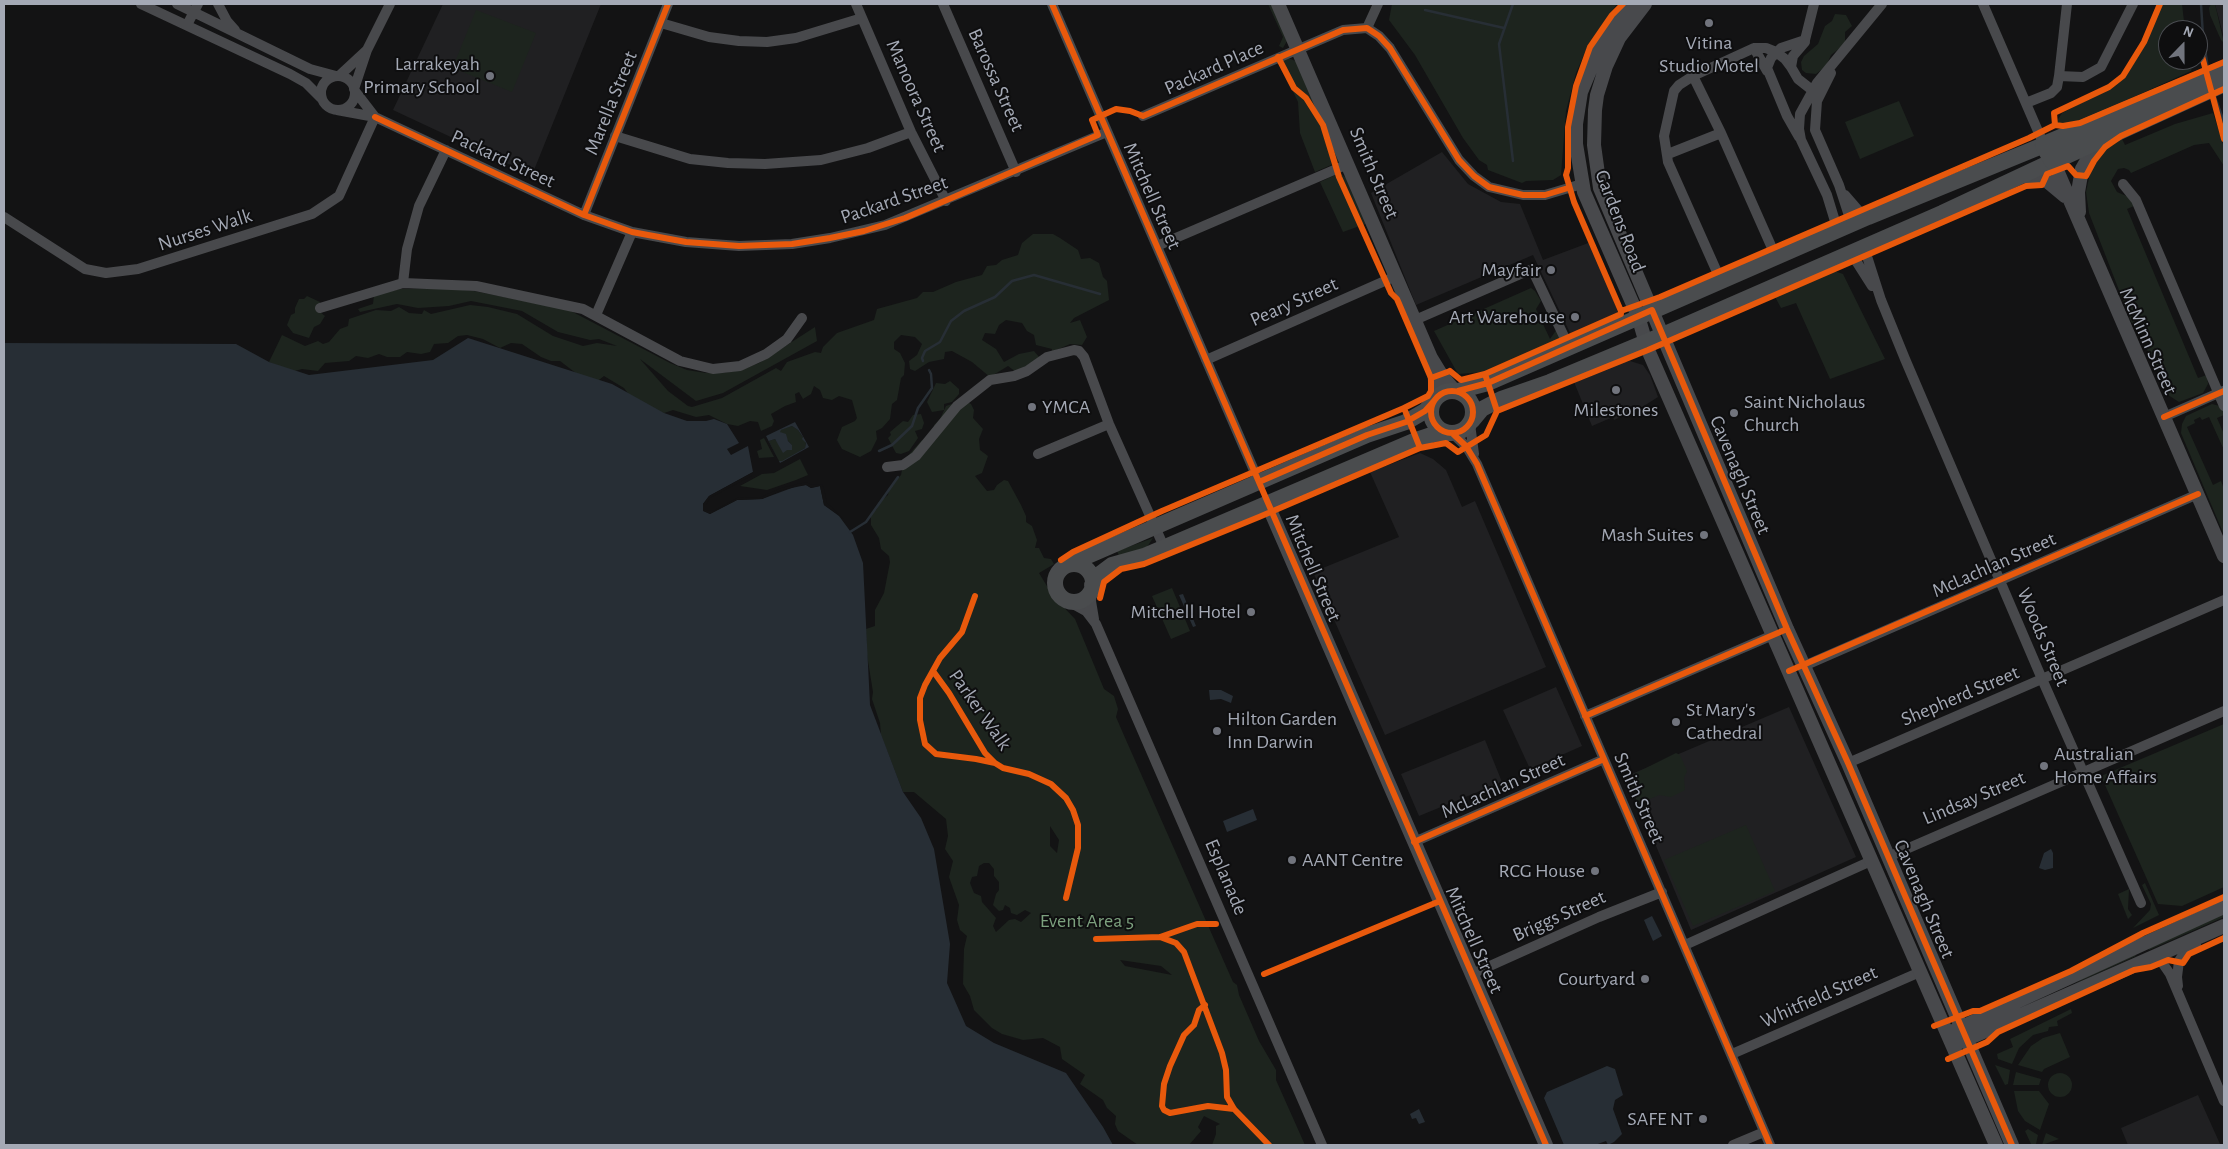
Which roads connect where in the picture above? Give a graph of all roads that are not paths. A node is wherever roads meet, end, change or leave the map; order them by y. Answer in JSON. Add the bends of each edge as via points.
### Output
{"nodes":[{"id":1,"x":141,"y":4,"type":"edge"},
{"id":2,"x":177,"y":4,"type":"edge"},
{"id":3,"x":218,"y":4,"type":"edge"},
{"id":4,"x":390,"y":4,"type":"edge"},
{"id":5,"x":668,"y":4,"type":"edge"},
{"id":6,"x":856,"y":4,"type":"edge"},
{"id":7,"x":943,"y":4,"type":"edge"},
{"id":8,"x":1052,"y":4,"type":"edge"},
{"id":9,"x":1278,"y":4,"type":"edge"},
{"id":10,"x":1378,"y":4,"type":"edge"},
{"id":11,"x":1632,"y":4,"type":"edge"},
{"id":12,"x":1645,"y":4,"type":"edge"},
{"id":13,"x":1814,"y":4,"type":"edge"},
{"id":14,"x":1882,"y":4,"type":"edge"},
{"id":15,"x":1983,"y":4,"type":"edge"},
{"id":16,"x":2067,"y":4,"type":"edge"},
{"id":17,"x":2133,"y":4,"type":"edge"},
{"id":18,"x":195,"y":8,"type":"edge"},
{"id":19,"x":862,"y":18,"type":"junction"},
{"id":20,"x":661,"y":23,"type":"junction"},
{"id":21,"x":187,"y":25,"type":"junction"},
{"id":22,"x":1367,"y":28,"type":"junction"},
{"id":23,"x":238,"y":33,"type":"junction"},
{"id":24,"x":1806,"y":36,"type":"junction"},
{"id":25,"x":1298,"y":48,"type":"junction"},
{"id":26,"x":1754,"y":48,"type":"junction"},
{"id":27,"x":1846,"y":49,"type":"junction"},
{"id":28,"x":367,"y":50,"type":"junction"},
{"id":29,"x":1776,"y":52,"type":"junction"},
{"id":30,"x":1791,"y":68,"type":"junction"},
{"id":31,"x":1767,"y":71,"type":"junction"},
{"id":32,"x":337,"y":76,"type":"junction"},
{"id":33,"x":1693,"y":76,"type":"junction"},
{"id":34,"x":2059,"y":76,"type":"junction"},
{"id":35,"x":2222,"y":77,"type":"edge"},
{"id":36,"x":355,"y":90,"type":"junction"},
{"id":37,"x":1812,"y":90,"type":"junction"},
{"id":38,"x":2192,"y":91,"type":"junction"},
{"id":39,"x":321,"y":98,"type":"junction"},
{"id":40,"x":1817,"y":101,"type":"junction"},
{"id":41,"x":2026,"y":103,"type":"junction"},
{"id":42,"x":337,"y":110,"type":"junction"},
{"id":43,"x":1143,"y":116,"type":"dead end"},
{"id":44,"x":375,"y":117,"type":"junction"},
{"id":45,"x":1799,"y":122,"type":"junction"},
{"id":46,"x":1814,"y":122,"type":"junction"},
{"id":47,"x":2122,"y":129,"type":"junction"},
{"id":48,"x":911,"y":132,"type":"junction"},
{"id":49,"x":1106,"y":132,"type":"junction"},
{"id":50,"x":1721,"y":133,"type":"junction"},
{"id":51,"x":615,"y":136,"type":"junction"},
{"id":52,"x":1801,"y":140,"type":"junction"},
{"id":53,"x":2044,"y":144,"type":"junction"},
{"id":54,"x":446,"y":150,"type":"junction"},
{"id":55,"x":1668,"y":154,"type":"junction"},
{"id":56,"x":1827,"y":158,"type":"junction"},
{"id":57,"x":2053,"y":161,"type":"junction"},
{"id":58,"x":1348,"y":164,"type":"junction"},
{"id":59,"x":1814,"y":164,"type":"junction"},
{"id":60,"x":1016,"y":172,"type":"junction"},
{"id":61,"x":2023,"y":176,"type":"junction"},
{"id":62,"x":1597,"y":179,"type":"junction"},
{"id":63,"x":1582,"y":184,"type":"junction"},
{"id":64,"x":2123,"y":184,"type":"dead end"},
{"id":65,"x":1839,"y":186,"type":"junction"},
{"id":66,"x":946,"y":201,"type":"junction"},
{"id":67,"x":2071,"y":202,"type":"junction"},
{"id":68,"x":584,"y":215,"type":"junction"},
{"id":69,"x":4,"y":217,"type":"edge"},
{"id":70,"x":1868,"y":218,"type":"junction"},
{"id":71,"x":1845,"y":228,"type":"junction"},
{"id":72,"x":632,"y":232,"type":"junction"},
{"id":73,"x":1618,"y":232,"type":"junction"},
{"id":74,"x":2085,"y":235,"type":"junction"},
{"id":75,"x":1603,"y":238,"type":"junction"},
{"id":76,"x":1157,"y":246,"type":"junction"},
{"id":77,"x":1857,"y":250,"type":"junction"},
{"id":78,"x":1776,"y":257,"type":"junction"},
{"id":79,"x":1396,"y":276,"type":"junction"},
{"id":80,"x":1786,"y":280,"type":"junction"},
{"id":81,"x":1721,"y":281,"type":"junction"},
{"id":82,"x":403,"y":282,"type":"junction"},
{"id":83,"x":1752,"y":294,"type":"junction"},
{"id":84,"x":320,"y":308,"type":"dead end"},
{"id":85,"x":1645,"y":313,"type":"junction"},
{"id":86,"x":596,"y":315,"type":"junction"},
{"id":87,"x":802,"y":318,"type":"dead end"},
{"id":88,"x":1415,"y":320,"type":"junction"},
{"id":89,"x":1663,"y":334,"type":"junction"},
{"id":90,"x":1645,"y":342,"type":"junction"},
{"id":91,"x":1569,"y":347,"type":"junction"},
{"id":92,"x":1431,"y":358,"type":"junction"},
{"id":93,"x":1206,"y":360,"type":"junction"},
{"id":94,"x":1456,"y":391,"type":"junction"},
{"id":95,"x":2221,"y":392,"type":"edge"},
{"id":96,"x":1435,"y":399,"type":"junction"},
{"id":97,"x":2224,"y":406,"type":"edge"},
{"id":98,"x":1698,"y":417,"type":"junction"},
{"id":99,"x":2164,"y":417,"type":"junction"},
{"id":100,"x":1471,"y":423,"type":"junction"},
{"id":101,"x":1109,"y":424,"type":"junction"},
{"id":102,"x":1681,"y":425,"type":"junction"},
{"id":103,"x":1450,"y":433,"type":"junction"},
{"id":104,"x":1038,"y":454,"type":"dead end"},
{"id":105,"x":1477,"y":464,"type":"junction"},
{"id":106,"x":887,"y":468,"type":"dead end"},
{"id":107,"x":1259,"y":482,"type":"junction"},
{"id":108,"x":2198,"y":494,"type":"junction"},
{"id":109,"x":1267,"y":503,"type":"junction"},
{"id":110,"x":1155,"y":526,"type":"junction"},
{"id":111,"x":1164,"y":546,"type":"junction"},
{"id":112,"x":2224,"y":556,"type":"edge"},
{"id":113,"x":1067,"y":565,"type":"junction"},
{"id":114,"x":2000,"y":581,"type":"junction"},
{"id":115,"x":1092,"y":586,"type":"junction"},
{"id":116,"x":1066,"y":600,"type":"junction"},
{"id":117,"x":2224,"y":600,"type":"edge"},
{"id":118,"x":1096,"y":624,"type":"junction"},
{"id":119,"x":1787,"y":629,"type":"junction"},
{"id":120,"x":1773,"y":635,"type":"junction"},
{"id":121,"x":1804,"y":666,"type":"junction"},
{"id":122,"x":1789,"y":672,"type":"junction"},
{"id":123,"x":2042,"y":679,"type":"junction"},
{"id":124,"x":2224,"y":711,"type":"edge"},
{"id":125,"x":1585,"y":716,"type":"junction"},
{"id":126,"x":1604,"y":759,"type":"junction"},
{"id":127,"x":1848,"y":763,"type":"junction"},
{"id":128,"x":1832,"y":771,"type":"junction"},
{"id":129,"x":2083,"y":773,"type":"junction"},
{"id":130,"x":1414,"y":842,"type":"junction"},
{"id":131,"x":1888,"y":857,"type":"junction"},
{"id":132,"x":1871,"y":861,"type":"junction"},
{"id":133,"x":1662,"y":892,"type":"junction"},
{"id":134,"x":2141,"y":903,"type":"dead end"},
{"id":135,"x":2224,"y":907,"type":"edge"},
{"id":136,"x":2224,"y":927,"type":"edge"},
{"id":137,"x":1685,"y":945,"type":"junction"},
{"id":138,"x":2153,"y":958,"type":"junction"},
{"id":139,"x":1934,"y":963,"type":"junction"},
{"id":140,"x":1920,"y":972,"type":"junction"},
{"id":141,"x":1472,"y":974,"type":"junction"},
{"id":142,"x":2180,"y":995,"type":"junction"},
{"id":143,"x":1965,"y":1033,"type":"junction"},
{"id":144,"x":1950,"y":1040,"type":"junction"},
{"id":145,"x":1732,"y":1054,"type":"junction"},
{"id":146,"x":2224,"y":1101,"type":"edge"},
{"id":147,"x":1764,"y":1132,"type":"junction"},
{"id":148,"x":1322,"y":1145,"type":"edge"},
{"id":149,"x":1546,"y":1145,"type":"edge"},
{"id":150,"x":1733,"y":1145,"type":"edge"},
{"id":151,"x":1770,"y":1145,"type":"edge"},
{"id":152,"x":1996,"y":1145,"type":"edge"},
{"id":153,"x":2012,"y":1145,"type":"edge"}],
"edges":[{"from":1,"to":21,"type":"street"},
{"from":2,"to":18,"type":"street"},
{"from":3,"to":23,"type":"street"},
{"from":4,"to":28,"type":"street"},
{"from":5,"to":20,"type":"street","name":"Marella Street"},
{"from":6,"to":19,"type":"street","name":"Manoora Street"},
{"from":7,"to":60,"type":"street","name":"Barossa Street"},
{"from":8,"to":49,"type":"street","name":"Mitchell Street"},
{"from":9,"to":25,"type":"street","name":"Smith Street"},
{"from":10,"to":22,"type":"street"},
{"from":11,"to":63,"type":"street","name":"Gardens Road","via":[[1601,44],[1581,92],[1576,144]]},
{"from":12,"to":62,"type":"street","name":"Gardens Road","via":[[1619,38],[1597,94],[1594,126]]},
{"from":13,"to":24,"type":"street"},
{"from":14,"to":27,"type":"street"},
{"from":15,"to":41,"type":"street","name":"McMinn Street"},
{"from":16,"to":34,"type":"street"},
{"from":17,"to":34,"type":"street","via":[[2101,67],[2083,77]]},
{"from":18,"to":21,"type":"street"},
{"from":18,"to":23,"type":"street"},
{"from":19,"to":20,"type":"street","via":[[796,38],[767,42],[709,37]]},
{"from":19,"to":48,"type":"street","name":"Manoora Street"},
{"from":20,"to":51,"type":"street","name":"Marella Street"},
{"from":21,"to":39,"type":"street","via":[[300,80]]},
{"from":22,"to":25,"type":"street","name":"Packard Place","via":[[1343,30]]},
{"from":22,"to":63,"type":"street","via":[[1390,48],[1459,160],[1481,182],[1505,193],[1534,196]]},
{"from":23,"to":32,"type":"street","via":[[310,70]]},
{"from":24,"to":29,"type":"street"},
{"from":24,"to":30,"type":"street","via":[[1793,56]]},
{"from":25,"to":43,"type":"street","name":"Packard Place"},
{"from":25,"to":58,"type":"street","name":"Smith Street"},
{"from":26,"to":29,"type":"street"},
{"from":26,"to":31,"type":"street"},
{"from":26,"to":33,"type":"street"},
{"from":27,"to":37,"type":"street"},
{"from":27,"to":40,"type":"street"},
{"from":28,"to":32,"type":"street"},
{"from":28,"to":36,"type":"street"},
{"from":29,"to":30,"type":"street"},
{"from":29,"to":31,"type":"street"},
{"from":30,"to":37,"type":"street","via":[[1798,79]]},
{"from":31,"to":52,"type":"street"},
{"from":32,"to":36,"type":"street","via":[[350,81]]},
{"from":32,"to":39,"type":"street","via":[[323,84]]},
{"from":33,"to":50,"type":"street"},
{"from":33,"to":55,"type":"street","via":[[1674,92],[1664,136]]},
{"from":34,"to":41,"type":"street","via":[[2057,87],[2051,93]]},
{"from":35,"to":38,"type":"highway"},
{"from":36,"to":42,"type":"street","via":[[352,103]]},
{"from":36,"to":44,"type":"street","name":"Packard Street"},
{"from":37,"to":40,"type":"street"},
{"from":37,"to":45,"type":"street"},
{"from":38,"to":47,"type":"highway"},
{"from":38,"to":53,"type":"highway"},
{"from":39,"to":42,"type":"street","via":[[326,106]]},
{"from":40,"to":46,"type":"street"},
{"from":41,"to":53,"type":"street","name":"McMinn Street"},
{"from":42,"to":44,"type":"street","name":"Packard Street"},
{"from":44,"to":54,"type":"street","name":"Packard Street"},
{"from":44,"to":69,"type":"street","name":"Nurses Walk","via":[[339,196],[312,214],[138,269],[106,273],[85,269]]},
{"from":45,"to":46,"type":"street"},
{"from":45,"to":52,"type":"street"},
{"from":46,"to":56,"type":"street"},
{"from":47,"to":57,"type":"highway"},
{"from":47,"to":74,"type":"street","via":[[2095,149],[2082,169],[2078,203]]},
{"from":48,"to":51,"type":"street","via":[[868,148],[821,160],[765,164],[690,159]]},
{"from":48,"to":66,"type":"street","name":"Manoora Street"},
{"from":49,"to":60,"type":"street","name":"Packard Street"},
{"from":49,"to":76,"type":"street","name":"Mitchell Street"},
{"from":50,"to":55,"type":"street"},
{"from":50,"to":78,"type":"street"},
{"from":51,"to":68,"type":"street","name":"Marella Street"},
{"from":52,"to":59,"type":"street"},
{"from":53,"to":57,"type":"highway","name":"McMinn Street"},
{"from":53,"to":70,"type":"main road"},
{"from":54,"to":68,"type":"street","name":"Packard Street"},
{"from":54,"to":82,"type":"street","via":[[419,206],[406,249]]},
{"from":55,"to":81,"type":"street","via":[[1668,162]]},
{"from":56,"to":59,"type":"street"},
{"from":56,"to":65,"type":"street"},
{"from":57,"to":61,"type":"main road"},
{"from":57,"to":67,"type":"street","name":"McMinn Street"},
{"from":58,"to":76,"type":"street"},
{"from":58,"to":79,"type":"street","name":"Smith Street"},
{"from":59,"to":71,"type":"street"},
{"from":60,"to":66,"type":"street","name":"Packard Street"},
{"from":61,"to":67,"type":"street","via":[[2047,181]]},
{"from":61,"to":77,"type":"main road"},
{"from":62,"to":63,"type":"street"},
{"from":62,"to":73,"type":"street","name":"Gardens Road"},
{"from":63,"to":75,"type":"street","name":"Gardens Road"},
{"from":64,"to":95,"type":"street","via":[[2136,200]]},
{"from":65,"to":70,"type":"street"},
{"from":65,"to":71,"type":"street"},
{"from":66,"to":72,"type":"street","name":"Packard Street","via":[[864,231],[792,244],[739,246],[686,242]]},
{"from":67,"to":74,"type":"street","name":"McMinn Street"},
{"from":68,"to":72,"type":"street","name":"Packard Street"},
{"from":70,"to":71,"type":"main road"},
{"from":71,"to":77,"type":"main road"},
{"from":71,"to":78,"type":"main road"},
{"from":72,"to":86,"type":"street"},
{"from":73,"to":75,"type":"street"},
{"from":73,"to":85,"type":"street","name":"Gardens Road"},
{"from":74,"to":99,"type":"street","name":"McMinn Street"},
{"from":75,"to":85,"type":"street","name":"Gardens Road"},
{"from":76,"to":93,"type":"street","name":"Mitchell Street"},
{"from":77,"to":80,"type":"main road"},
{"from":77,"to":114,"type":"street","name":"Woods Street"},
{"from":78,"to":80,"type":"main road"},
{"from":78,"to":81,"type":"main road"},
{"from":79,"to":88,"type":"street","name":"Smith Street"},
{"from":79,"to":93,"type":"street","name":"Peary Street"},
{"from":80,"to":83,"type":"main road"},
{"from":81,"to":83,"type":"main road","via":[[1732,291]]},
{"from":81,"to":85,"type":"main road"},
{"from":82,"to":84,"type":"street"},
{"from":82,"to":86,"type":"street","via":[[476,286],[564,304]]},
{"from":83,"to":89,"type":"main road"},
{"from":85,"to":89,"type":"street","name":"Cavenagh Street"},
{"from":85,"to":90,"type":"street","name":"Cavenagh Street"},
{"from":85,"to":91,"type":"main road"},
{"from":86,"to":87,"type":"street","via":[[680,362],[712,369],[740,366],[766,354],[787,339]]},
{"from":88,"to":91,"type":"street","via":[[1532,269]]},
{"from":88,"to":92,"type":"street","name":"Smith Street"},
{"from":89,"to":90,"type":"main road"},
{"from":89,"to":98,"type":"street","name":"Cavenagh Street"},
{"from":90,"to":100,"type":"main road","via":[[1501,399],[1482,410]]},
{"from":90,"to":102,"type":"street","name":"Cavenagh Street"},
{"from":91,"to":94,"type":"main road","via":[[1488,383]]},
{"from":92,"to":94,"type":"street","name":"Smith Street"},
{"from":92,"to":96,"type":"street","name":"Smith Street"},
{"from":93,"to":107,"type":"street","name":"Mitchell Street"},
{"from":94,"to":96,"type":"main road","via":[[1446,391]]},
{"from":94,"to":100,"type":"main road","via":[[1466,395],[1472,403]]},
{"from":95,"to":97,"type":"street"},
{"from":95,"to":99,"type":"street"},
{"from":96,"to":103,"type":"main road","via":[[1431,413],[1434,422]]},
{"from":96,"to":107,"type":"main road","via":[[1425,411],[1406,422],[1367,435]]},
{"from":98,"to":102,"type":"street"},
{"from":98,"to":119,"type":"street","name":"Cavenagh Street"},
{"from":99,"to":108,"type":"street","name":"McMinn Street"},
{"from":100,"to":103,"type":"main road","via":[[1464,430]]},
{"from":100,"to":105,"type":"street","name":"Smith Street"},
{"from":101,"to":104,"type":"street"},
{"from":101,"to":106,"type":"street","via":[[1084,357],[1074,350],[1047,357],[1014,376],[990,380],[957,406],[916,456]]},
{"from":101,"to":110,"type":"street"},
{"from":102,"to":120,"type":"street","name":"Cavenagh Street"},
{"from":103,"to":105,"type":"street","name":"Smith Street","via":[[1466,446]]},
{"from":103,"to":109,"type":"main road","via":[[1416,440]]},
{"from":105,"to":125,"type":"street","name":"Smith Street"},
{"from":107,"to":109,"type":"main road","name":"Mitchell Street"},
{"from":107,"to":110,"type":"main road"},
{"from":108,"to":112,"type":"street","name":"McMinn Street"},
{"from":108,"to":114,"type":"street","name":"McLachlan Street"},
{"from":109,"to":111,"type":"main road"},
{"from":109,"to":130,"type":"street","name":"Mitchell Street"},
{"from":110,"to":111,"type":"street"},
{"from":110,"to":113,"type":"main road"},
{"from":111,"to":115,"type":"main road","via":[[1144,556],[1112,565]]},
{"from":113,"to":115,"type":"main road","via":[[1078,565],[1088,570]]},
{"from":113,"to":116,"type":"main road","via":[[1056,574],[1055,580],[1057,592]]},
{"from":114,"to":121,"type":"street","name":"McLachlan Street"},
{"from":114,"to":123,"type":"street","name":"Woods Street"},
{"from":115,"to":116,"type":"main road","via":[[1088,596],[1080,601]]},
{"from":115,"to":118,"type":"street","name":"Esplanade","via":[[1091,601]]},
{"from":116,"to":118,"type":"street","name":"Esplanade","via":[[1086,610]]},
{"from":117,"to":123,"type":"street","name":"Shepherd Street"},
{"from":118,"to":148,"type":"street","name":"Esplanade"},
{"from":119,"to":120,"type":"street"},
{"from":119,"to":121,"type":"street","name":"Cavenagh Street"},
{"from":120,"to":122,"type":"street","name":"Cavenagh Street"},
{"from":120,"to":125,"type":"street"},
{"from":121,"to":122,"type":"street"},
{"from":121,"to":127,"type":"street","name":"Cavenagh Street"},
{"from":122,"to":128,"type":"street","name":"Cavenagh Street"},
{"from":123,"to":127,"type":"street","name":"Shepherd Street"},
{"from":123,"to":129,"type":"street","name":"Woods Street"},
{"from":124,"to":129,"type":"street","name":"Lindsay Street"},
{"from":125,"to":126,"type":"street","name":"Smith Street"},
{"from":126,"to":130,"type":"street","name":"McLachlan Street"},
{"from":126,"to":133,"type":"street","name":"Smith Street"},
{"from":127,"to":128,"type":"street"},
{"from":127,"to":131,"type":"street","name":"Cavenagh Street"},
{"from":128,"to":132,"type":"street","name":"Cavenagh Street"},
{"from":129,"to":131,"type":"street","name":"Lindsay Street"},
{"from":129,"to":134,"type":"street","name":"Woods Street"},
{"from":130,"to":141,"type":"street","name":"Mitchell Street"},
{"from":131,"to":132,"type":"street","name":"Lindsay Street"},
{"from":131,"to":139,"type":"street","name":"Cavenagh Street"},
{"from":132,"to":137,"type":"street","name":"Lindsay Street"},
{"from":132,"to":140,"type":"street","name":"Cavenagh Street"},
{"from":133,"to":137,"type":"street","name":"Smith Street"},
{"from":133,"to":141,"type":"street","name":"Briggs Street"},
{"from":135,"to":143,"type":"street"},
{"from":136,"to":138,"type":"street"},
{"from":136,"to":142,"type":"street","via":[[2216,936],[2186,950],[2179,961]]},
{"from":137,"to":145,"type":"street","name":"Smith Street"},
{"from":138,"to":142,"type":"street","via":[[2159,958],[2166,967]]},
{"from":138,"to":143,"type":"street"},
{"from":139,"to":140,"type":"street","name":"Cavenagh Street"},
{"from":139,"to":143,"type":"street","name":"Cavenagh Street"},
{"from":140,"to":144,"type":"street","name":"Cavenagh Street"},
{"from":140,"to":145,"type":"street","name":"Whitfield Street"},
{"from":141,"to":149,"type":"street","name":"Mitchell Street"},
{"from":142,"to":146,"type":"street"},
{"from":143,"to":144,"type":"street"},
{"from":143,"to":153,"type":"street","name":"Cavenagh Street"},
{"from":144,"to":152,"type":"street","name":"Cavenagh Street"},
{"from":145,"to":147,"type":"street","name":"Smith Street"},
{"from":147,"to":150,"type":"street"},
{"from":147,"to":151,"type":"street","name":"Smith Street"}]}
